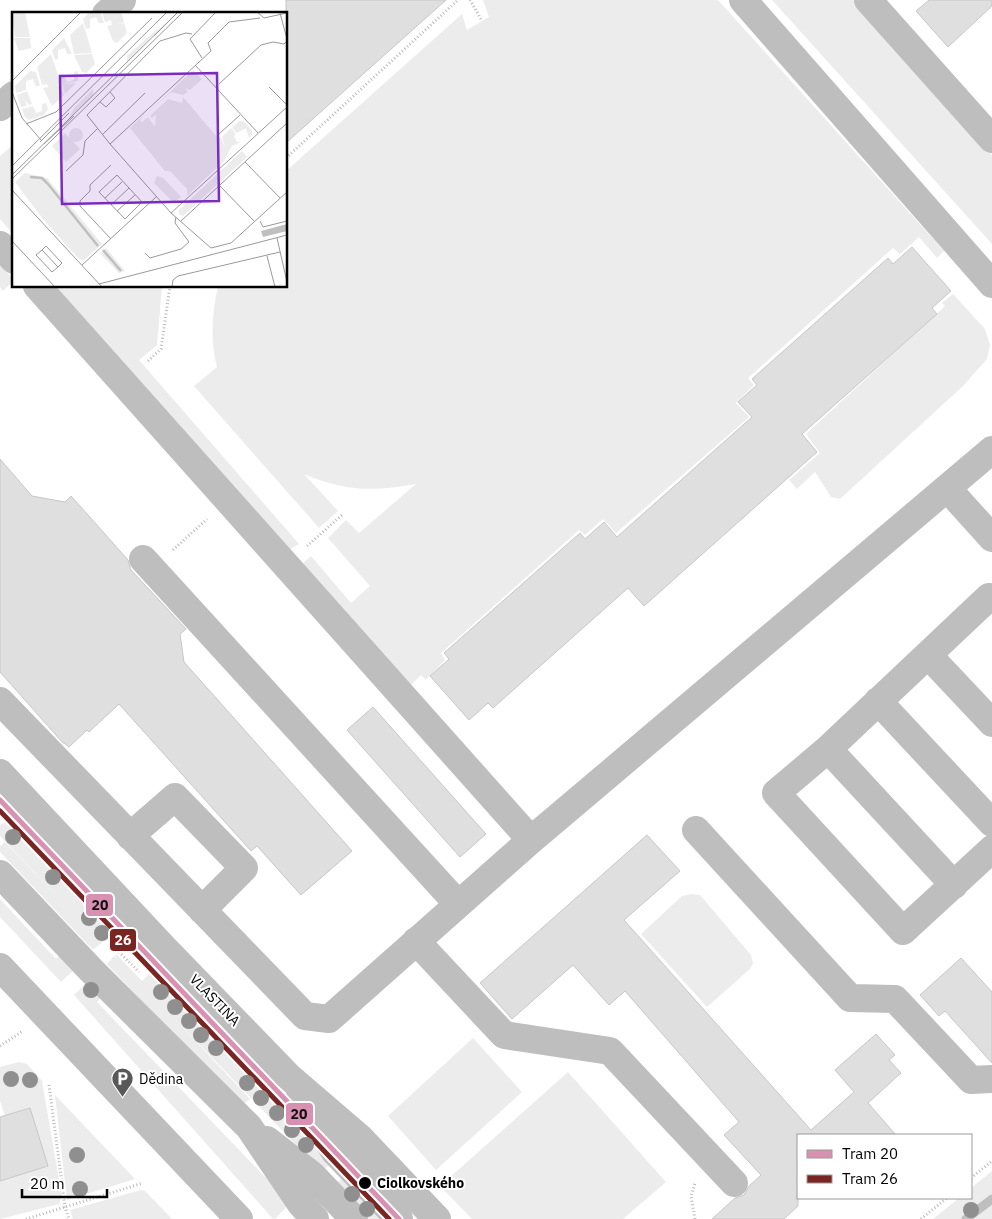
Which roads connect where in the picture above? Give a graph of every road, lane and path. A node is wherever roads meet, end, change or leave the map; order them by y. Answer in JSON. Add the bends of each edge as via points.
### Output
{"nodes":[{"id":1,"x":122,"y":0,"type":"edge"},
{"id":2,"x":458,"y":0,"type":"edge"},
{"id":3,"x":470,"y":0,"type":"edge"},
{"id":4,"x":743,"y":0,"type":"edge"},
{"id":5,"x":868,"y":0,"type":"edge"},
{"id":6,"x":108,"y":12,"type":"edge"},
{"id":7,"x":481,"y":19,"type":"dead end"},
{"id":8,"x":12,"y":97,"type":"edge"},
{"id":9,"x":0,"y":107,"type":"edge"},
{"id":10,"x":992,"y":139,"type":"edge"},
{"id":11,"x":288,"y":156,"type":"edge"},
{"id":12,"x":0,"y":245,"type":"edge"},
{"id":13,"x":12,"y":258,"type":"edge"},
{"id":14,"x":992,"y":284,"type":"edge"},
{"id":15,"x":39,"y":288,"type":"edge"},
{"id":16,"x":170,"y":288,"type":"edge"},
{"id":17,"x":148,"y":361,"type":"dead end"},
{"id":18,"x":992,"y":450,"type":"edge"},
{"id":19,"x":947,"y":488,"type":"junction"},
{"id":20,"x":227,"y":500,"type":"junction"},
{"id":21,"x":342,"y":515,"type":"dead end"},
{"id":22,"x":323,"y":531,"type":"dead end"},
{"id":23,"x":992,"y":538,"type":"edge"},
{"id":24,"x":148,"y":564,"type":"joint"},
{"id":25,"x":992,"y":600,"type":"edge"},
{"id":26,"x":928,"y":655,"type":"junction"},
{"id":27,"x":0,"y":701,"type":"edge"},
{"id":28,"x":878,"y":701,"type":"junction"},
{"id":29,"x":992,"y":723,"type":"edge"},
{"id":30,"x":828,"y":748,"type":"junction"},
{"id":31,"x":5,"y":787,"type":"edge"},
{"id":32,"x":992,"y":823,"type":"edge"},
{"id":33,"x":696,"y":830,"type":"dead end"},
{"id":34,"x":130,"y":836,"type":"junction"},
{"id":35,"x":531,"y":840,"type":"junction"},
{"id":36,"x":992,"y":849,"type":"edge"},
{"id":37,"x":0,"y":874,"type":"edge"},
{"id":38,"x":954,"y":885,"type":"junction"},
{"id":39,"x":458,"y":904,"type":"junction"},
{"id":40,"x":202,"y":910,"type":"junction"},
{"id":41,"x":416,"y":941,"type":"junction"},
{"id":42,"x":114,"y":947,"type":"dead end"},
{"id":43,"x":0,"y":967,"type":"edge"},
{"id":44,"x":139,"y":972,"type":"dead end"},
{"id":45,"x":288,"y":1076,"type":"junction"},
{"id":46,"x":992,"y":1079,"type":"edge"},
{"id":47,"x":48,"y":1085,"type":"dead end"},
{"id":48,"x":249,"y":1127,"type":"junction"},
{"id":49,"x":992,"y":1160,"type":"edge"},
{"id":50,"x":972,"y":1177,"type":"edge"},
{"id":51,"x":734,"y":1182,"type":"dead end"},
{"id":52,"x":143,"y":1183,"type":"dead end"},
{"id":53,"x":946,"y":1199,"type":"edge"},
{"id":54,"x":65,"y":1207,"type":"junction"},
{"id":55,"x":26,"y":1219,"type":"edge"},
{"id":56,"x":69,"y":1219,"type":"edge"},
{"id":57,"x":239,"y":1219,"type":"edge"},
{"id":58,"x":315,"y":1219,"type":"edge"},
{"id":59,"x":354,"y":1219,"type":"edge"},
{"id":60,"x":399,"y":1219,"type":"edge"},
{"id":61,"x":437,"y":1219,"type":"edge"},
{"id":62,"x":922,"y":1219,"type":"edge"}],
"edges":[{"from":1,"to":6,"type":"street"},
{"from":2,"to":11,"type":"path"},
{"from":3,"to":7,"type":"path"},
{"from":4,"to":14,"type":"street"},
{"from":5,"to":10,"type":"street"},
{"from":8,"to":9,"type":"street"},
{"from":12,"to":13,"type":"street"},
{"from":15,"to":20,"type":"street"},
{"from":16,"to":17,"type":"path","via":[[160,350]]},
{"from":18,"to":19,"type":"street"},
{"from":19,"to":23,"type":"street"},
{"from":19,"to":35,"type":"street"},
{"from":20,"to":24,"type":"path"},
{"from":20,"to":35,"type":"street"},
{"from":21,"to":22,"type":"path"},
{"from":24,"to":39,"type":"street"},
{"from":25,"to":26,"type":"street","via":[[989,597]]},
{"from":26,"to":28,"type":"street"},
{"from":26,"to":29,"type":"street"},
{"from":27,"to":34,"type":"street"},
{"from":28,"to":30,"type":"street"},
{"from":28,"to":32,"type":"street"},
{"from":30,"to":38,"type":"street"},
{"from":30,"to":38,"type":"street","via":[[776,793],[903,931]]},
{"from":31,"to":45,"type":"street","name":"VLASTINA"},
{"from":33,"to":46,"type":"street","via":[[850,998],[895,998],[972,1080]]},
{"from":34,"to":40,"type":"street"},
{"from":34,"to":40,"type":"street","via":[[175,797],[244,868]]},
{"from":35,"to":39,"type":"street"},
{"from":36,"to":38,"type":"street"},
{"from":37,"to":48,"type":"street"},
{"from":39,"to":41,"type":"street"},
{"from":40,"to":41,"type":"street","via":[[304,1016],[329,1020]]},
{"from":41,"to":51,"type":"street","via":[[504,1035],[610,1051]]},
{"from":42,"to":44,"type":"path"},
{"from":43,"to":57,"type":"street"},
{"from":45,"to":60,"type":"street","via":[[335,1152]]},
{"from":45,"to":61,"type":"street","name":"VLASTINA","via":[[359,1137]]},
{"from":47,"to":54,"type":"path"},
{"from":48,"to":58,"type":"street","via":[[301,1204]]},
{"from":48,"to":59,"type":"street","via":[[312,1174]]},
{"from":49,"to":50,"type":"path"},
{"from":52,"to":54,"type":"path"},
{"from":53,"to":62,"type":"path"},
{"from":54,"to":55,"type":"path"},
{"from":54,"to":56,"type":"path"}]}
